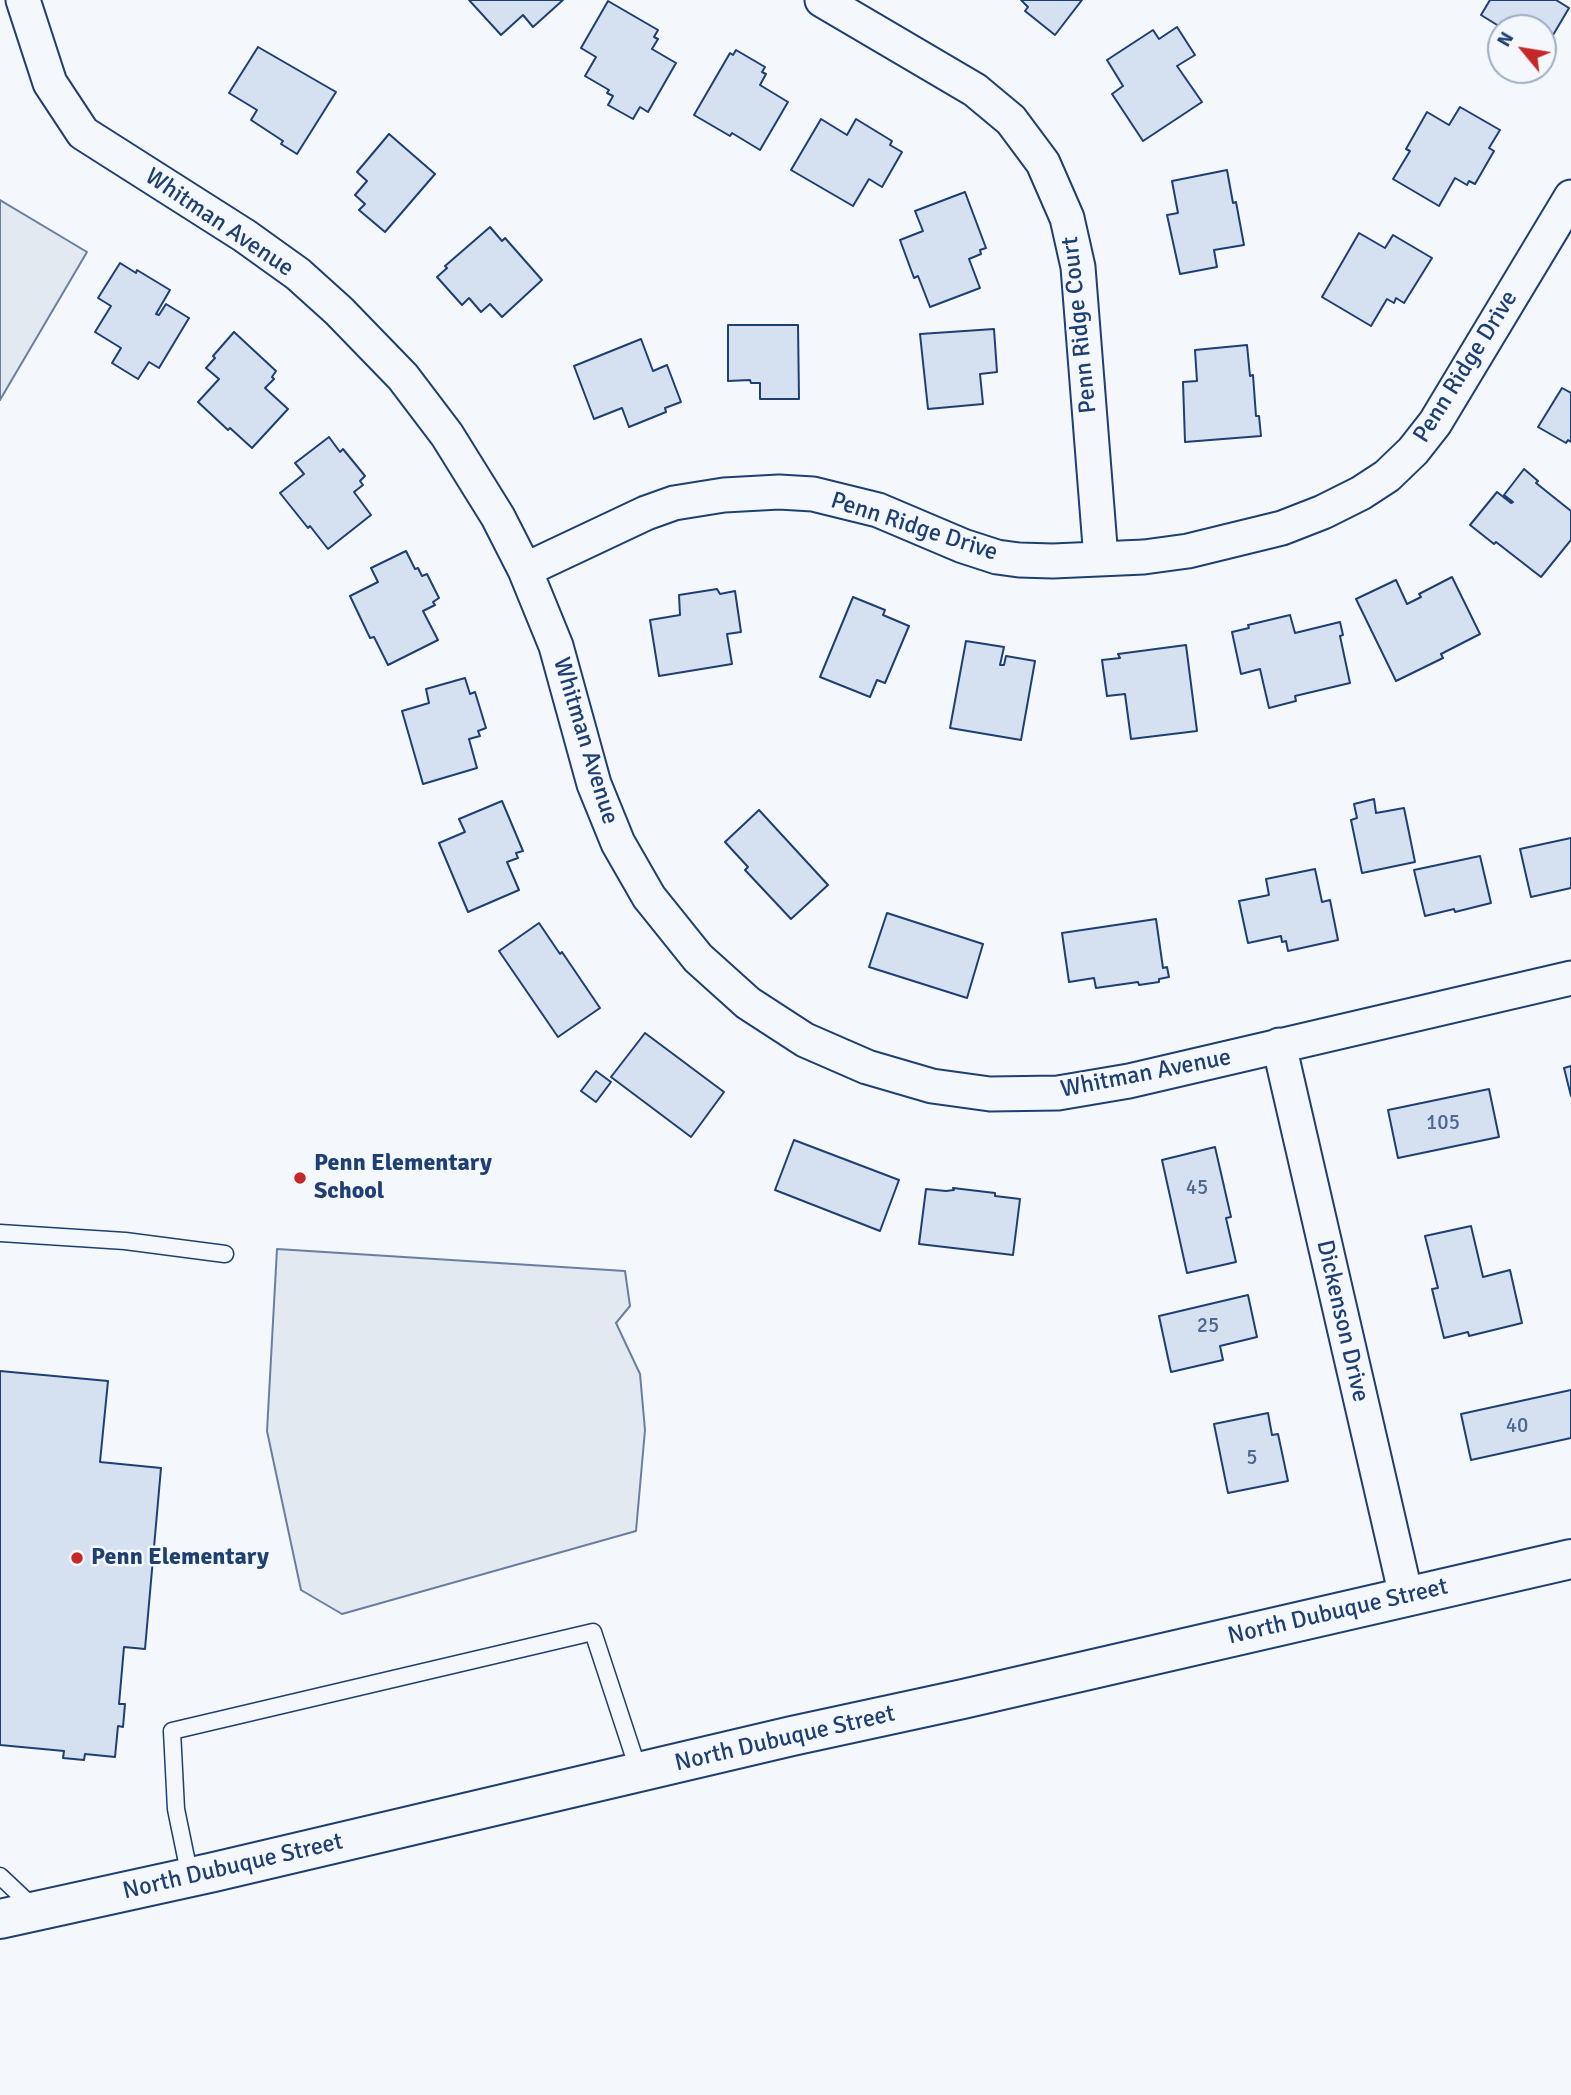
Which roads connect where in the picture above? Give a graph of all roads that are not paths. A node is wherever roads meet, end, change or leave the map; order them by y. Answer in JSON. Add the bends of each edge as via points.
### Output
{"nodes":[{"id":1,"x":23,"y":0,"type":"edge"},
{"id":2,"x":822,"y":0,"type":"edge"},
{"id":3,"x":1571,"y":197,"type":"edge"},
{"id":4,"x":1101,"y":559,"type":"junction"},
{"id":5,"x":524,"y":569,"type":"junction"},
{"id":6,"x":1571,"y":978,"type":"edge"},
{"id":7,"x":1279,"y":1045,"type":"junction"},
{"id":8,"x":0,"y":1233,"type":"edge"},
{"id":9,"x":225,"y":1254,"type":"dead end"},
{"id":10,"x":1571,"y":1559,"type":"edge"},
{"id":11,"x":1406,"y":1596,"type":"junction"},
{"id":12,"x":639,"y":1772,"type":"junction"},
{"id":13,"x":0,"y":1876,"type":"edge"},
{"id":14,"x":190,"y":1877,"type":"junction"},
{"id":15,"x":37,"y":1911,"type":"junction"},
{"id":16,"x":0,"y":1919,"type":"edge"}],
"edges":[{"from":1,"to":5,"type":"street","name":"Whitman Avenue","via":[[50,83],[83,133],[245,236],[298,274],[349,321],[402,377],[447,435]]},
{"from":2,"to":4,"type":"street","name":"Penn Ridge Court","via":[[975,90],[1011,120],[1044,163],[1068,218],[1077,267]]},
{"from":3,"to":4,"type":"street","name":"Penn Ridge Drive","via":[[1436,423],[1387,476],[1323,512],[1282,528],[1188,551]]},
{"from":4,"to":5,"type":"street","name":"Penn Ridge Drive","via":[[997,556],[878,510],[813,494],[779,492],[674,503]]},
{"from":5,"to":7,"type":"street","name":"Whitman Avenue","via":[[555,646],[594,784],[618,843],[649,897],[698,958],[748,1003],[805,1040],[867,1067],[932,1086],[990,1094],[1058,1093],[1129,1081]]},
{"from":6,"to":7,"type":"street","name":"Whitman Avenue"},
{"from":7,"to":11,"type":"street","name":"Dickenson Drive"},
{"from":8,"to":9,"type":"lane","via":[[125,1241]]},
{"from":10,"to":11,"type":"main road","name":"North Dubuque Street"},
{"from":11,"to":12,"type":"main road","name":"North Dubuque Street"},
{"from":12,"to":14,"type":"main road","name":"North Dubuque Street"},
{"from":12,"to":14,"type":"lane","via":[[593,1632],[579,1635],[172,1731],[177,1809]]},
{"from":13,"to":15,"type":"lane"},
{"from":14,"to":15,"type":"main road","name":"North Dubuque Street"},
{"from":15,"to":16,"type":"main road","name":"North Dubuque Street"}]}
